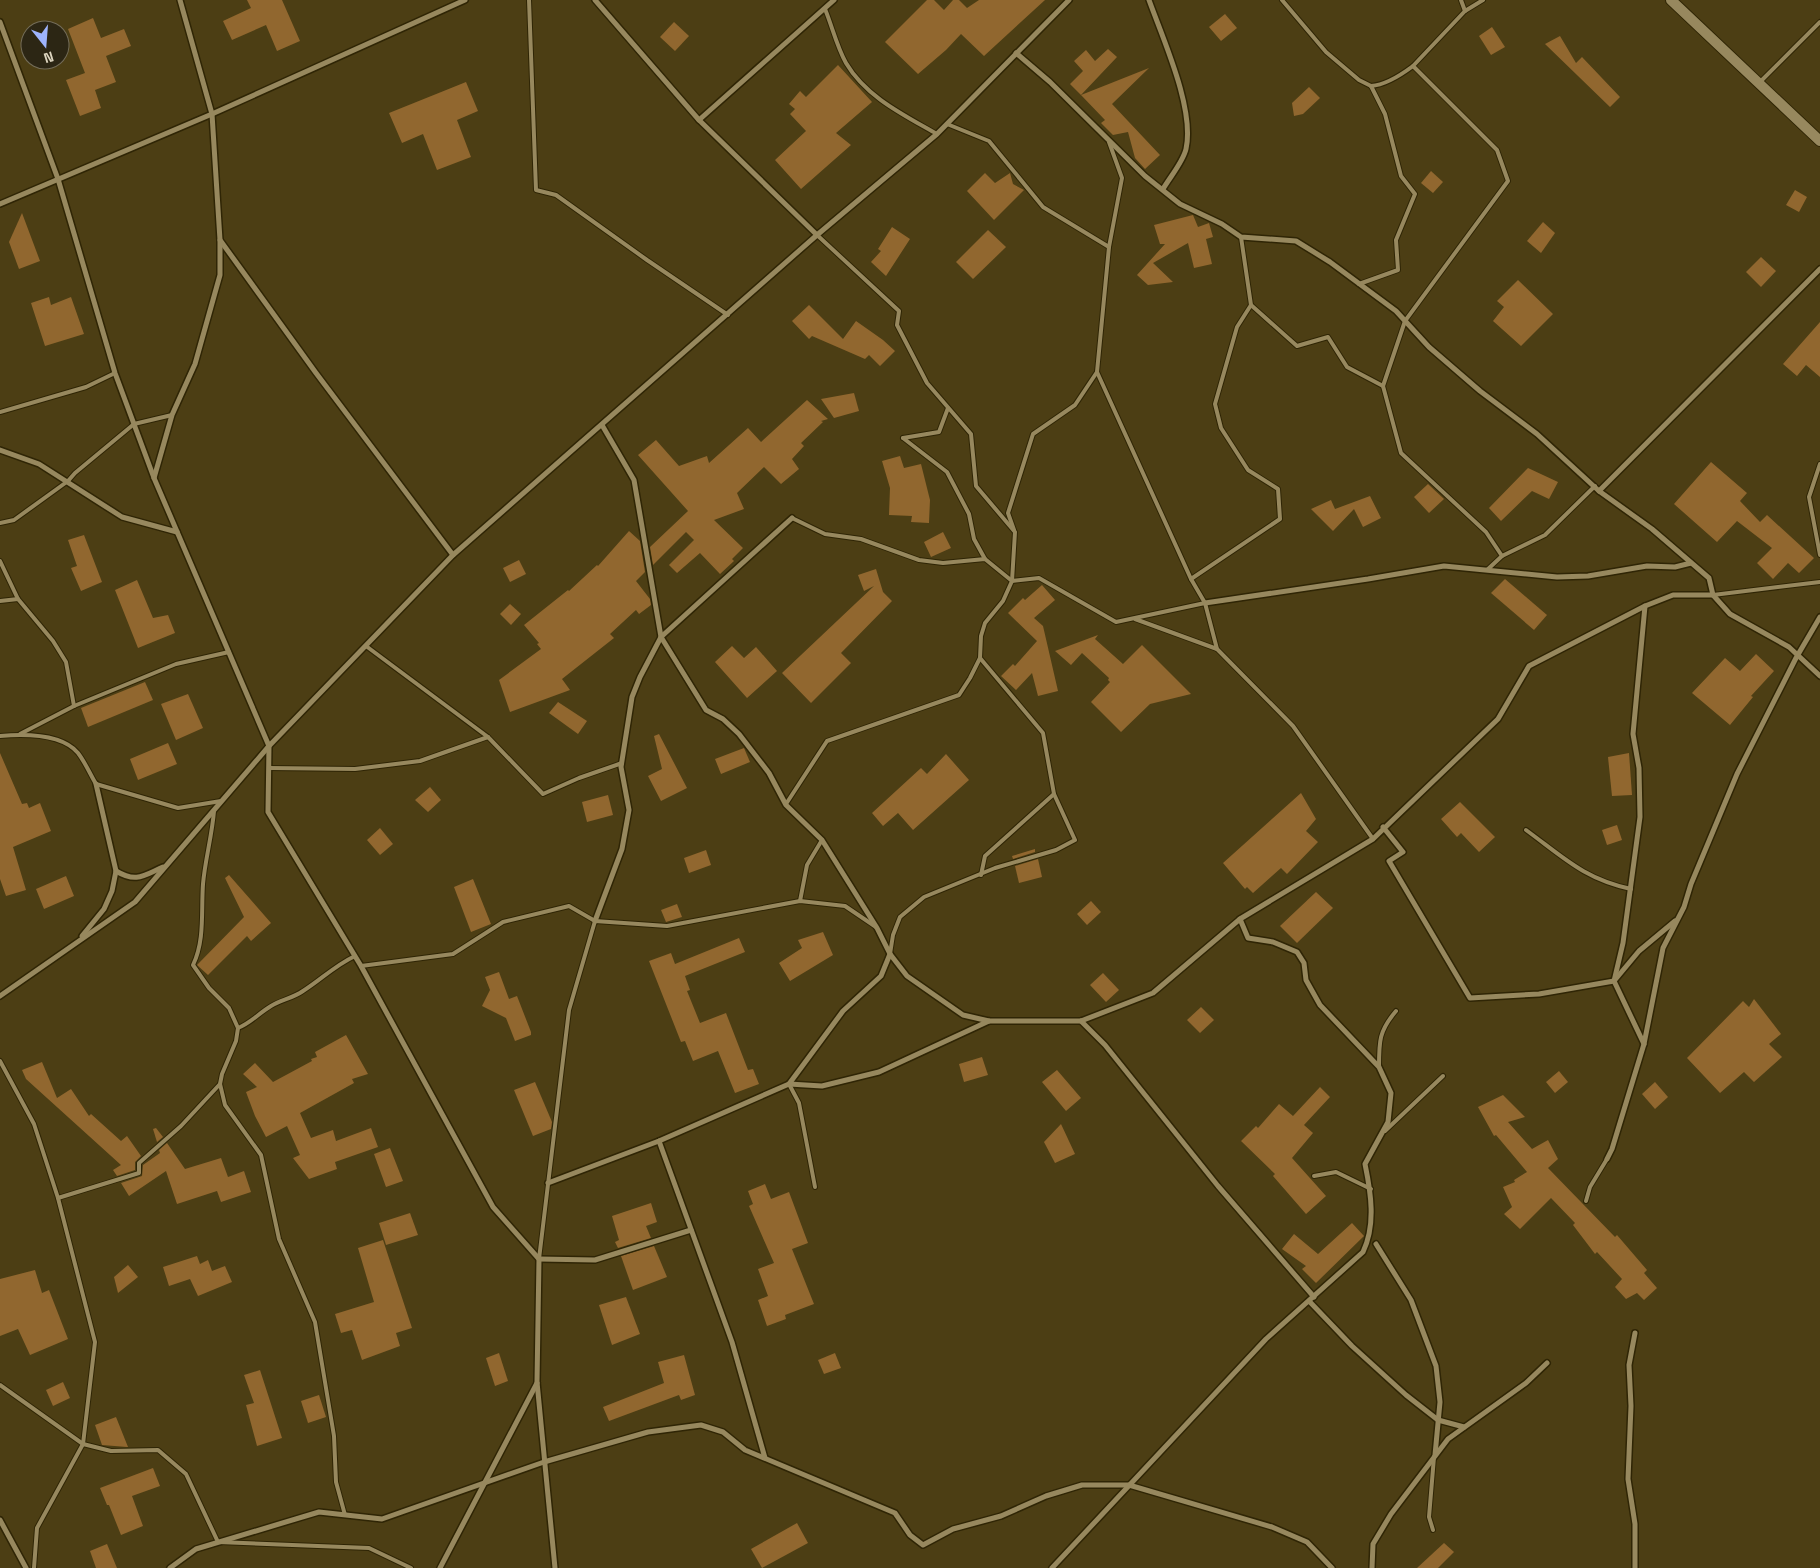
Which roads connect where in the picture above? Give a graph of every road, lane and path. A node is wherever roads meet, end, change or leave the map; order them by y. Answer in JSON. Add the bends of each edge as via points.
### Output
{"nodes":[{"id":1,"x":180,"y":0,"type":"edge"},
{"id":2,"x":466,"y":0,"type":"edge"},
{"id":3,"x":529,"y":0,"type":"edge"},
{"id":4,"x":595,"y":0,"type":"edge"},
{"id":5,"x":834,"y":0,"type":"edge"},
{"id":6,"x":1069,"y":0,"type":"edge"},
{"id":7,"x":1150,"y":0,"type":"edge"},
{"id":8,"x":1282,"y":0,"type":"edge"},
{"id":9,"x":1461,"y":0,"type":"edge"},
{"id":10,"x":1483,"y":0,"type":"edge"},
{"id":11,"x":1671,"y":0,"type":"edge"},
{"id":12,"x":825,"y":9,"type":"junction"},
{"id":13,"x":1465,"y":11,"type":"junction"},
{"id":14,"x":1820,"y":22,"type":"edge"},
{"id":15,"x":0,"y":23,"type":"edge"},
{"id":16,"x":1016,"y":53,"type":"junction"},
{"id":17,"x":1413,"y":66,"type":"junction"},
{"id":18,"x":1759,"y":84,"type":"junction"},
{"id":19,"x":1370,"y":86,"type":"junction"},
{"id":20,"x":212,"y":114,"type":"junction"},
{"id":21,"x":700,"y":120,"type":"junction"},
{"id":22,"x":947,"y":124,"type":"junction"},
{"id":23,"x":937,"y":134,"type":"junction"},
{"id":24,"x":1107,"y":137,"type":"junction"},
{"id":25,"x":1820,"y":140,"type":"edge"},
{"id":26,"x":58,"y":179,"type":"junction"},
{"id":27,"x":1163,"y":189,"type":"junction"},
{"id":28,"x":0,"y":204,"type":"edge"},
{"id":29,"x":817,"y":235,"type":"junction"},
{"id":30,"x":1241,"y":237,"type":"junction"},
{"id":31,"x":220,"y":240,"type":"junction"},
{"id":32,"x":1109,"y":247,"type":"junction"},
{"id":33,"x":1820,"y":269,"type":"edge"},
{"id":34,"x":1359,"y":284,"type":"junction"},
{"id":35,"x":1251,"y":305,"type":"junction"},
{"id":36,"x":728,"y":314,"type":"junction"},
{"id":37,"x":1405,"y":321,"type":"junction"},
{"id":38,"x":1097,"y":372,"type":"junction"},
{"id":39,"x":116,"y":373,"type":"junction"},
{"id":40,"x":1383,"y":386,"type":"junction"},
{"id":41,"x":948,"y":408,"type":"junction"},
{"id":42,"x":0,"y":412,"type":"edge"},
{"id":43,"x":172,"y":415,"type":"junction"},
{"id":44,"x":134,"y":424,"type":"junction"},
{"id":45,"x":602,"y":425,"type":"junction"},
{"id":46,"x":0,"y":450,"type":"edge"},
{"id":47,"x":1820,"y":464,"type":"edge"},
{"id":48,"x":154,"y":478,"type":"junction"},
{"id":49,"x":68,"y":481,"type":"junction"},
{"id":50,"x":1597,"y":488,"type":"junction"},
{"id":51,"x":792,"y":518,"type":"joint"},
{"id":52,"x":0,"y":523,"type":"edge"},
{"id":53,"x":177,"y":532,"type":"junction"},
{"id":54,"x":1015,"y":532,"type":"junction"},
{"id":55,"x":453,"y":555,"type":"junction"},
{"id":56,"x":1820,"y":555,"type":"edge"},
{"id":57,"x":1502,"y":556,"type":"junction"},
{"id":58,"x":985,"y":559,"type":"junction"},
{"id":59,"x":0,"y":561,"type":"edge"},
{"id":60,"x":1691,"y":562,"type":"junction"},
{"id":61,"x":1486,"y":570,"type":"junction"},
{"id":62,"x":1192,"y":579,"type":"junction"},
{"id":63,"x":1012,"y":581,"type":"junction"},
{"id":64,"x":1820,"y":582,"type":"edge"},
{"id":65,"x":1713,"y":595,"type":"junction"},
{"id":66,"x":18,"y":599,"type":"junction"},
{"id":67,"x":0,"y":601,"type":"edge"},
{"id":68,"x":1205,"y":603,"type":"junction"},
{"id":69,"x":1645,"y":606,"type":"junction"},
{"id":70,"x":1820,"y":617,"type":"edge"},
{"id":71,"x":1134,"y":619,"type":"junction"},
{"id":72,"x":661,"y":637,"type":"junction"},
{"id":73,"x":366,"y":646,"type":"junction"},
{"id":74,"x":1217,"y":649,"type":"junction"},
{"id":75,"x":229,"y":652,"type":"junction"},
{"id":76,"x":1798,"y":654,"type":"junction"},
{"id":77,"x":980,"y":658,"type":"junction"},
{"id":78,"x":1820,"y":676,"type":"edge"},
{"id":79,"x":74,"y":706,"type":"junction"},
{"id":80,"x":20,"y":734,"type":"junction"},
{"id":81,"x":0,"y":736,"type":"edge"},
{"id":82,"x":488,"y":737,"type":"junction"},
{"id":83,"x":269,"y":746,"type":"junction"},
{"id":84,"x":622,"y":762,"type":"junction"},
{"id":85,"x":269,"y":768,"type":"junction"},
{"id":86,"x":96,"y":784,"type":"junction"},
{"id":87,"x":1054,"y":794,"type":"junction"},
{"id":88,"x":222,"y":801,"type":"junction"},
{"id":89,"x":786,"y":805,"type":"junction"},
{"id":90,"x":214,"y":810,"type":"junction"},
{"id":91,"x":1383,"y":827,"type":"junction"},
{"id":92,"x":1526,"y":830,"type":"dead end"},
{"id":93,"x":1373,"y":839,"type":"junction"},
{"id":94,"x":822,"y":840,"type":"junction"},
{"id":95,"x":166,"y":866,"type":"junction"},
{"id":96,"x":116,"y":871,"type":"junction"},
{"id":97,"x":981,"y":875,"type":"junction"},
{"id":98,"x":1631,"y":890,"type":"junction"},
{"id":99,"x":800,"y":901,"type":"junction"},
{"id":100,"x":1240,"y":919,"type":"junction"},
{"id":101,"x":1678,"y":919,"type":"junction"},
{"id":102,"x":595,"y":921,"type":"junction"},
{"id":103,"x":877,"y":928,"type":"junction"},
{"id":104,"x":78,"y":942,"type":"junction"},
{"id":105,"x":890,"y":954,"type":"junction"},
{"id":106,"x":355,"y":956,"type":"junction"},
{"id":107,"x":361,"y":966,"type":"junction"},
{"id":108,"x":1614,"y":981,"type":"junction"},
{"id":109,"x":0,"y":996,"type":"edge"},
{"id":110,"x":1396,"y":1011,"type":"dead end"},
{"id":111,"x":989,"y":1021,"type":"junction"},
{"id":112,"x":1081,"y":1021,"type":"junction"},
{"id":113,"x":238,"y":1028,"type":"junction"},
{"id":114,"x":1644,"y":1044,"type":"junction"},
{"id":115,"x":0,"y":1061,"type":"edge"},
{"id":116,"x":1378,"y":1067,"type":"junction"},
{"id":117,"x":1443,"y":1076,"type":"dead end"},
{"id":118,"x":220,"y":1084,"type":"junction"},
{"id":119,"x":789,"y":1084,"type":"junction"},
{"id":120,"x":1382,"y":1134,"type":"junction"},
{"id":121,"x":659,"y":1141,"type":"junction"},
{"id":122,"x":1607,"y":1159,"type":"joint"},
{"id":123,"x":1314,"y":1176,"type":"dead end"},
{"id":124,"x":548,"y":1183,"type":"junction"},
{"id":125,"x":815,"y":1187,"type":"dead end"},
{"id":126,"x":1370,"y":1189,"type":"junction"},
{"id":127,"x":58,"y":1198,"type":"junction"},
{"id":128,"x":1586,"y":1200,"type":"dead end"},
{"id":129,"x":691,"y":1230,"type":"junction"},
{"id":130,"x":1376,"y":1244,"type":"dead end"},
{"id":131,"x":539,"y":1259,"type":"junction"},
{"id":132,"x":1314,"y":1297,"type":"junction"},
{"id":133,"x":1309,"y":1301,"type":"junction"},
{"id":134,"x":1635,"y":1333,"type":"dead end"},
{"id":135,"x":1547,"y":1363,"type":"dead end"},
{"id":136,"x":537,"y":1382,"type":"junction"},
{"id":137,"x":0,"y":1385,"type":"edge"},
{"id":138,"x":1438,"y":1420,"type":"junction"},
{"id":139,"x":1464,"y":1428,"type":"junction"},
{"id":140,"x":83,"y":1444,"type":"junction"},
{"id":141,"x":1435,"y":1455,"type":"junction"},
{"id":142,"x":765,"y":1458,"type":"junction"},
{"id":143,"x":544,"y":1462,"type":"junction"},
{"id":144,"x":485,"y":1482,"type":"junction"},
{"id":145,"x":1129,"y":1485,"type":"junction"},
{"id":146,"x":345,"y":1515,"type":"junction"},
{"id":147,"x":0,"y":1520,"type":"edge"},
{"id":148,"x":1433,"y":1530,"type":"dead end"},
{"id":149,"x":218,"y":1542,"type":"junction"},
{"id":150,"x":26,"y":1568,"type":"edge"},
{"id":151,"x":34,"y":1568,"type":"edge"},
{"id":152,"x":170,"y":1568,"type":"edge"},
{"id":153,"x":410,"y":1568,"type":"edge"},
{"id":154,"x":440,"y":1568,"type":"edge"},
{"id":155,"x":555,"y":1568,"type":"edge"},
{"id":156,"x":1052,"y":1568,"type":"edge"},
{"id":157,"x":1332,"y":1568,"type":"edge"},
{"id":158,"x":1372,"y":1568,"type":"edge"},
{"id":159,"x":1635,"y":1568,"type":"edge"}],
"edges":[{"from":1,"to":20,"type":"street"},
{"from":2,"to":20,"type":"street"},
{"from":3,"to":36,"type":"lane","via":[[536,190],[556,195]]},
{"from":4,"to":21,"type":"street"},
{"from":5,"to":12,"type":"street"},
{"from":6,"to":16,"type":"street"},
{"from":7,"to":27,"type":"street","via":[[1178,83],[1188,129],[1186,150]]},
{"from":8,"to":19,"type":"lane","via":[[1326,52]]},
{"from":9,"to":13,"type":"lane"},
{"from":10,"to":13,"type":"lane"},
{"from":11,"to":18,"type":"main road"},
{"from":12,"to":21,"type":"street"},
{"from":12,"to":23,"type":"lane","via":[[846,63],[870,91],[898,112]]},
{"from":13,"to":17,"type":"lane"},
{"from":14,"to":18,"type":"lane"},
{"from":15,"to":26,"type":"street"},
{"from":16,"to":22,"type":"street"},
{"from":16,"to":24,"type":"street"},
{"from":17,"to":19,"type":"lane","via":[[1401,75]]},
{"from":17,"to":37,"type":"lane","via":[[1498,150],[1508,181]]},
{"from":18,"to":25,"type":"main road"},
{"from":19,"to":34,"type":"lane","via":[[1385,114],[1401,176],[1415,194],[1396,240],[1398,270]]},
{"from":20,"to":26,"type":"street"},
{"from":20,"to":31,"type":"street"},
{"from":21,"to":29,"type":"street"},
{"from":22,"to":23,"type":"street"},
{"from":22,"to":32,"type":"lane","via":[[989,141],[1043,207]]},
{"from":23,"to":29,"type":"street"},
{"from":24,"to":27,"type":"street","via":[[1145,176]]},
{"from":24,"to":32,"type":"lane","via":[[1122,178]]},
{"from":26,"to":28,"type":"street"},
{"from":26,"to":39,"type":"street"},
{"from":27,"to":30,"type":"street","via":[[1180,204]]},
{"from":29,"to":36,"type":"street"},
{"from":29,"to":41,"type":"lane","via":[[898,311],[897,324],[927,383]]},
{"from":30,"to":34,"type":"street","via":[[1296,241]]},
{"from":30,"to":35,"type":"lane"},
{"from":31,"to":43,"type":"street","via":[[220,276],[195,364]]},
{"from":31,"to":55,"type":"street"},
{"from":32,"to":38,"type":"lane"},
{"from":33,"to":50,"type":"street"},
{"from":34,"to":37,"type":"street"},
{"from":35,"to":40,"type":"lane","via":[[1297,346],[1328,337],[1347,367]]},
{"from":35,"to":62,"type":"lane","via":[[1237,328],[1215,404],[1221,428],[1248,470],[1278,489],[1280,519]]},
{"from":36,"to":45,"type":"street"},
{"from":37,"to":40,"type":"lane"},
{"from":37,"to":50,"type":"street","via":[[1429,347],[1537,434]]},
{"from":38,"to":54,"type":"lane","via":[[1075,405],[1033,434],[1008,513]]},
{"from":38,"to":62,"type":"lane"},
{"from":39,"to":42,"type":"lane","via":[[86,387]]},
{"from":39,"to":44,"type":"street"},
{"from":40,"to":57,"type":"lane","via":[[1401,453],[1486,532]]},
{"from":41,"to":54,"type":"lane","via":[[971,434],[976,486]]},
{"from":41,"to":58,"type":"lane","via":[[939,432],[903,438],[947,472],[969,514],[974,539]]},
{"from":43,"to":44,"type":"lane"},
{"from":43,"to":48,"type":"street"},
{"from":44,"to":48,"type":"street"},
{"from":44,"to":49,"type":"lane"},
{"from":45,"to":55,"type":"street"},
{"from":45,"to":72,"type":"street","via":[[634,480]]},
{"from":46,"to":49,"type":"street","via":[[39,464]]},
{"from":47,"to":56,"type":"lane","via":[[1809,497]]},
{"from":48,"to":53,"type":"street"},
{"from":49,"to":52,"type":"lane","via":[[14,520]]},
{"from":49,"to":53,"type":"street","via":[[122,517]]},
{"from":50,"to":57,"type":"lane","via":[[1545,535]]},
{"from":50,"to":60,"type":"street"},
{"from":51,"to":58,"type":"lane","via":[[825,534],[861,539],[919,560],[943,564]]},
{"from":51,"to":72,"type":"street"},
{"from":53,"to":75,"type":"street"},
{"from":54,"to":63,"type":"lane"},
{"from":55,"to":73,"type":"street"},
{"from":57,"to":61,"type":"lane"},
{"from":58,"to":63,"type":"lane"},
{"from":59,"to":66,"type":"lane"},
{"from":60,"to":61,"type":"street","via":[[1675,567],[1646,566],[1588,576],[1557,577]]},
{"from":60,"to":65,"type":"street","via":[[1709,578]]},
{"from":61,"to":68,"type":"street","via":[[1444,566]]},
{"from":62,"to":68,"type":"lane"},
{"from":63,"to":71,"type":"lane","via":[[1039,578],[1116,622]]},
{"from":63,"to":77,"type":"lane","via":[[1003,601],[984,623]]},
{"from":64,"to":65,"type":"lane"},
{"from":65,"to":69,"type":"street","via":[[1673,595]]},
{"from":65,"to":76,"type":"street","via":[[1730,614]]},
{"from":66,"to":67,"type":"lane"},
{"from":66,"to":79,"type":"lane","via":[[66,662]]},
{"from":68,"to":71,"type":"lane"},
{"from":68,"to":74,"type":"lane"},
{"from":69,"to":91,"type":"street","via":[[1529,666],[1498,719]]},
{"from":69,"to":98,"type":"street","via":[[1633,734],[1639,768],[1640,817]]},
{"from":70,"to":76,"type":"street"},
{"from":71,"to":74,"type":"lane"},
{"from":72,"to":84,"type":"street","via":[[632,697]]},
{"from":72,"to":89,"type":"street","via":[[706,710],[723,719],[739,734],[769,773]]},
{"from":73,"to":82,"type":"lane"},
{"from":73,"to":83,"type":"street"},
{"from":74,"to":93,"type":"lane","via":[[1293,726]]},
{"from":75,"to":79,"type":"lane","via":[[176,664]]},
{"from":75,"to":83,"type":"street"},
{"from":76,"to":78,"type":"street"},
{"from":76,"to":101,"type":"street","via":[[1737,774]]},
{"from":77,"to":87,"type":"lane","via":[[1043,733]]},
{"from":77,"to":89,"type":"lane","via":[[959,695],[827,741]]},
{"from":79,"to":80,"type":"lane"},
{"from":80,"to":81,"type":"lane"},
{"from":80,"to":86,"type":"lane","via":[[52,737],[77,752]]},
{"from":82,"to":84,"type":"lane","via":[[543,794]]},
{"from":82,"to":85,"type":"lane","via":[[420,761],[355,769]]},
{"from":83,"to":85,"type":"street"},
{"from":83,"to":88,"type":"street"},
{"from":84,"to":102,"type":"street","via":[[629,810],[622,849]]},
{"from":85,"to":106,"type":"street","via":[[268,812]]},
{"from":86,"to":88,"type":"lane","via":[[178,808]]},
{"from":86,"to":96,"type":"street"},
{"from":87,"to":97,"type":"lane","via":[[986,856]]},
{"from":87,"to":97,"type":"lane","via":[[1075,840],[1056,850]]},
{"from":88,"to":90,"type":"street"},
{"from":89,"to":94,"type":"street"},
{"from":90,"to":95,"type":"street"},
{"from":90,"to":113,"type":"lane","via":[[203,883],[201,950],[193,965],[229,1008]]},
{"from":91,"to":93,"type":"street"},
{"from":91,"to":108,"type":"street","via":[[1403,852],[1389,861],[1470,998],[1539,994]]},
{"from":92,"to":98,"type":"lane","via":[[1584,874]]},
{"from":93,"to":100,"type":"street"},
{"from":94,"to":99,"type":"lane","via":[[807,865]]},
{"from":94,"to":103,"type":"street"},
{"from":95,"to":96,"type":"street","via":[[138,878],[127,878]]},
{"from":95,"to":104,"type":"street","via":[[135,902]]},
{"from":96,"to":104,"type":"street","via":[[104,909]]},
{"from":97,"to":105,"type":"lane","via":[[924,897],[900,917]]},
{"from":98,"to":108,"type":"street"},
{"from":99,"to":102,"type":"lane","via":[[667,926]]},
{"from":99,"to":103,"type":"lane","via":[[845,906]]},
{"from":100,"to":112,"type":"street","via":[[1153,992]]},
{"from":100,"to":116,"type":"street","via":[[1248,938],[1273,942],[1297,952],[1304,963],[1306,980],[1320,1005]]},
{"from":101,"to":108,"type":"street","via":[[1639,951]]},
{"from":101,"to":114,"type":"street","via":[[1663,948]]},
{"from":102,"to":107,"type":"lane","via":[[569,906],[503,922],[453,954]]},
{"from":102,"to":124,"type":"lane","via":[[570,1010]]},
{"from":103,"to":105,"type":"street"},
{"from":104,"to":109,"type":"street"},
{"from":105,"to":111,"type":"street","via":[[907,976],[963,1015]]},
{"from":105,"to":119,"type":"street","via":[[881,976],[844,1011]]},
{"from":106,"to":107,"type":"street"},
{"from":106,"to":113,"type":"lane","via":[[337,964],[296,996],[272,1005]]},
{"from":107,"to":131,"type":"street","via":[[493,1207]]},
{"from":108,"to":114,"type":"street"},
{"from":110,"to":116,"type":"lane","via":[[1384,1026]]},
{"from":111,"to":112,"type":"street"},
{"from":111,"to":119,"type":"street","via":[[879,1072],[822,1086]]},
{"from":112,"to":132,"type":"street","via":[[1105,1045],[1218,1186]]},
{"from":113,"to":118,"type":"lane"},
{"from":114,"to":122,"type":"street"},
{"from":115,"to":127,"type":"lane","via":[[34,1124]]},
{"from":116,"to":120,"type":"street","via":[[1391,1093],[1388,1122]]},
{"from":117,"to":120,"type":"lane"},
{"from":118,"to":127,"type":"lane","via":[[181,1126],[138,1163],[139,1174]]},
{"from":118,"to":146,"type":"lane","via":[[224,1105],[261,1155],[279,1239],[315,1322],[334,1436],[336,1482]]},
{"from":119,"to":121,"type":"street"},
{"from":119,"to":125,"type":"lane","via":[[799,1103]]},
{"from":120,"to":126,"type":"street","via":[[1365,1164]]},
{"from":121,"to":124,"type":"street"},
{"from":121,"to":129,"type":"street"},
{"from":122,"to":128,"type":"lane"},
{"from":123,"to":126,"type":"lane","via":[[1336,1172]]},
{"from":124,"to":131,"type":"lane"},
{"from":126,"to":132,"type":"street","via":[[1370,1236],[1363,1252]]},
{"from":127,"to":140,"type":"lane","via":[[95,1342]]},
{"from":129,"to":131,"type":"street","via":[[595,1260]]},
{"from":129,"to":142,"type":"street","via":[[732,1342]]},
{"from":130,"to":138,"type":"street","via":[[1412,1300],[1436,1366],[1440,1402]]},
{"from":131,"to":136,"type":"street"},
{"from":132,"to":133,"type":"street"},
{"from":133,"to":138,"type":"street","via":[[1352,1346]]},
{"from":133,"to":145,"type":"street","via":[[1266,1339]]},
{"from":134,"to":159,"type":"street","via":[[1629,1365],[1628,1479],[1635,1524]]},
{"from":135,"to":139,"type":"street","via":[[1526,1383]]},
{"from":136,"to":143,"type":"street"},
{"from":136,"to":144,"type":"street"},
{"from":137,"to":140,"type":"lane"},
{"from":138,"to":139,"type":"street"},
{"from":138,"to":141,"type":"street"},
{"from":139,"to":141,"type":"street","via":[[1448,1439]]},
{"from":140,"to":149,"type":"lane","via":[[111,1451],[158,1450],[186,1474]]},
{"from":140,"to":151,"type":"lane","via":[[38,1528]]},
{"from":141,"to":148,"type":"lane","via":[[1429,1518]]},
{"from":141,"to":158,"type":"street","via":[[1373,1544]]},
{"from":142,"to":143,"type":"street","via":[[745,1450],[723,1432],[701,1425],[648,1432]]},
{"from":142,"to":145,"type":"street","via":[[895,1513],[910,1535],[923,1545],[953,1529],[1000,1516],[1082,1485]]},
{"from":143,"to":144,"type":"street"},
{"from":143,"to":155,"type":"street"},
{"from":144,"to":146,"type":"street","via":[[382,1519]]},
{"from":144,"to":154,"type":"street"},
{"from":145,"to":156,"type":"street"},
{"from":145,"to":157,"type":"street","via":[[1272,1527],[1306,1542]]},
{"from":146,"to":149,"type":"street","via":[[320,1512]]},
{"from":147,"to":150,"type":"street"},
{"from":149,"to":152,"type":"street","via":[[196,1549]]},
{"from":149,"to":153,"type":"lane","via":[[369,1548]]}]}
